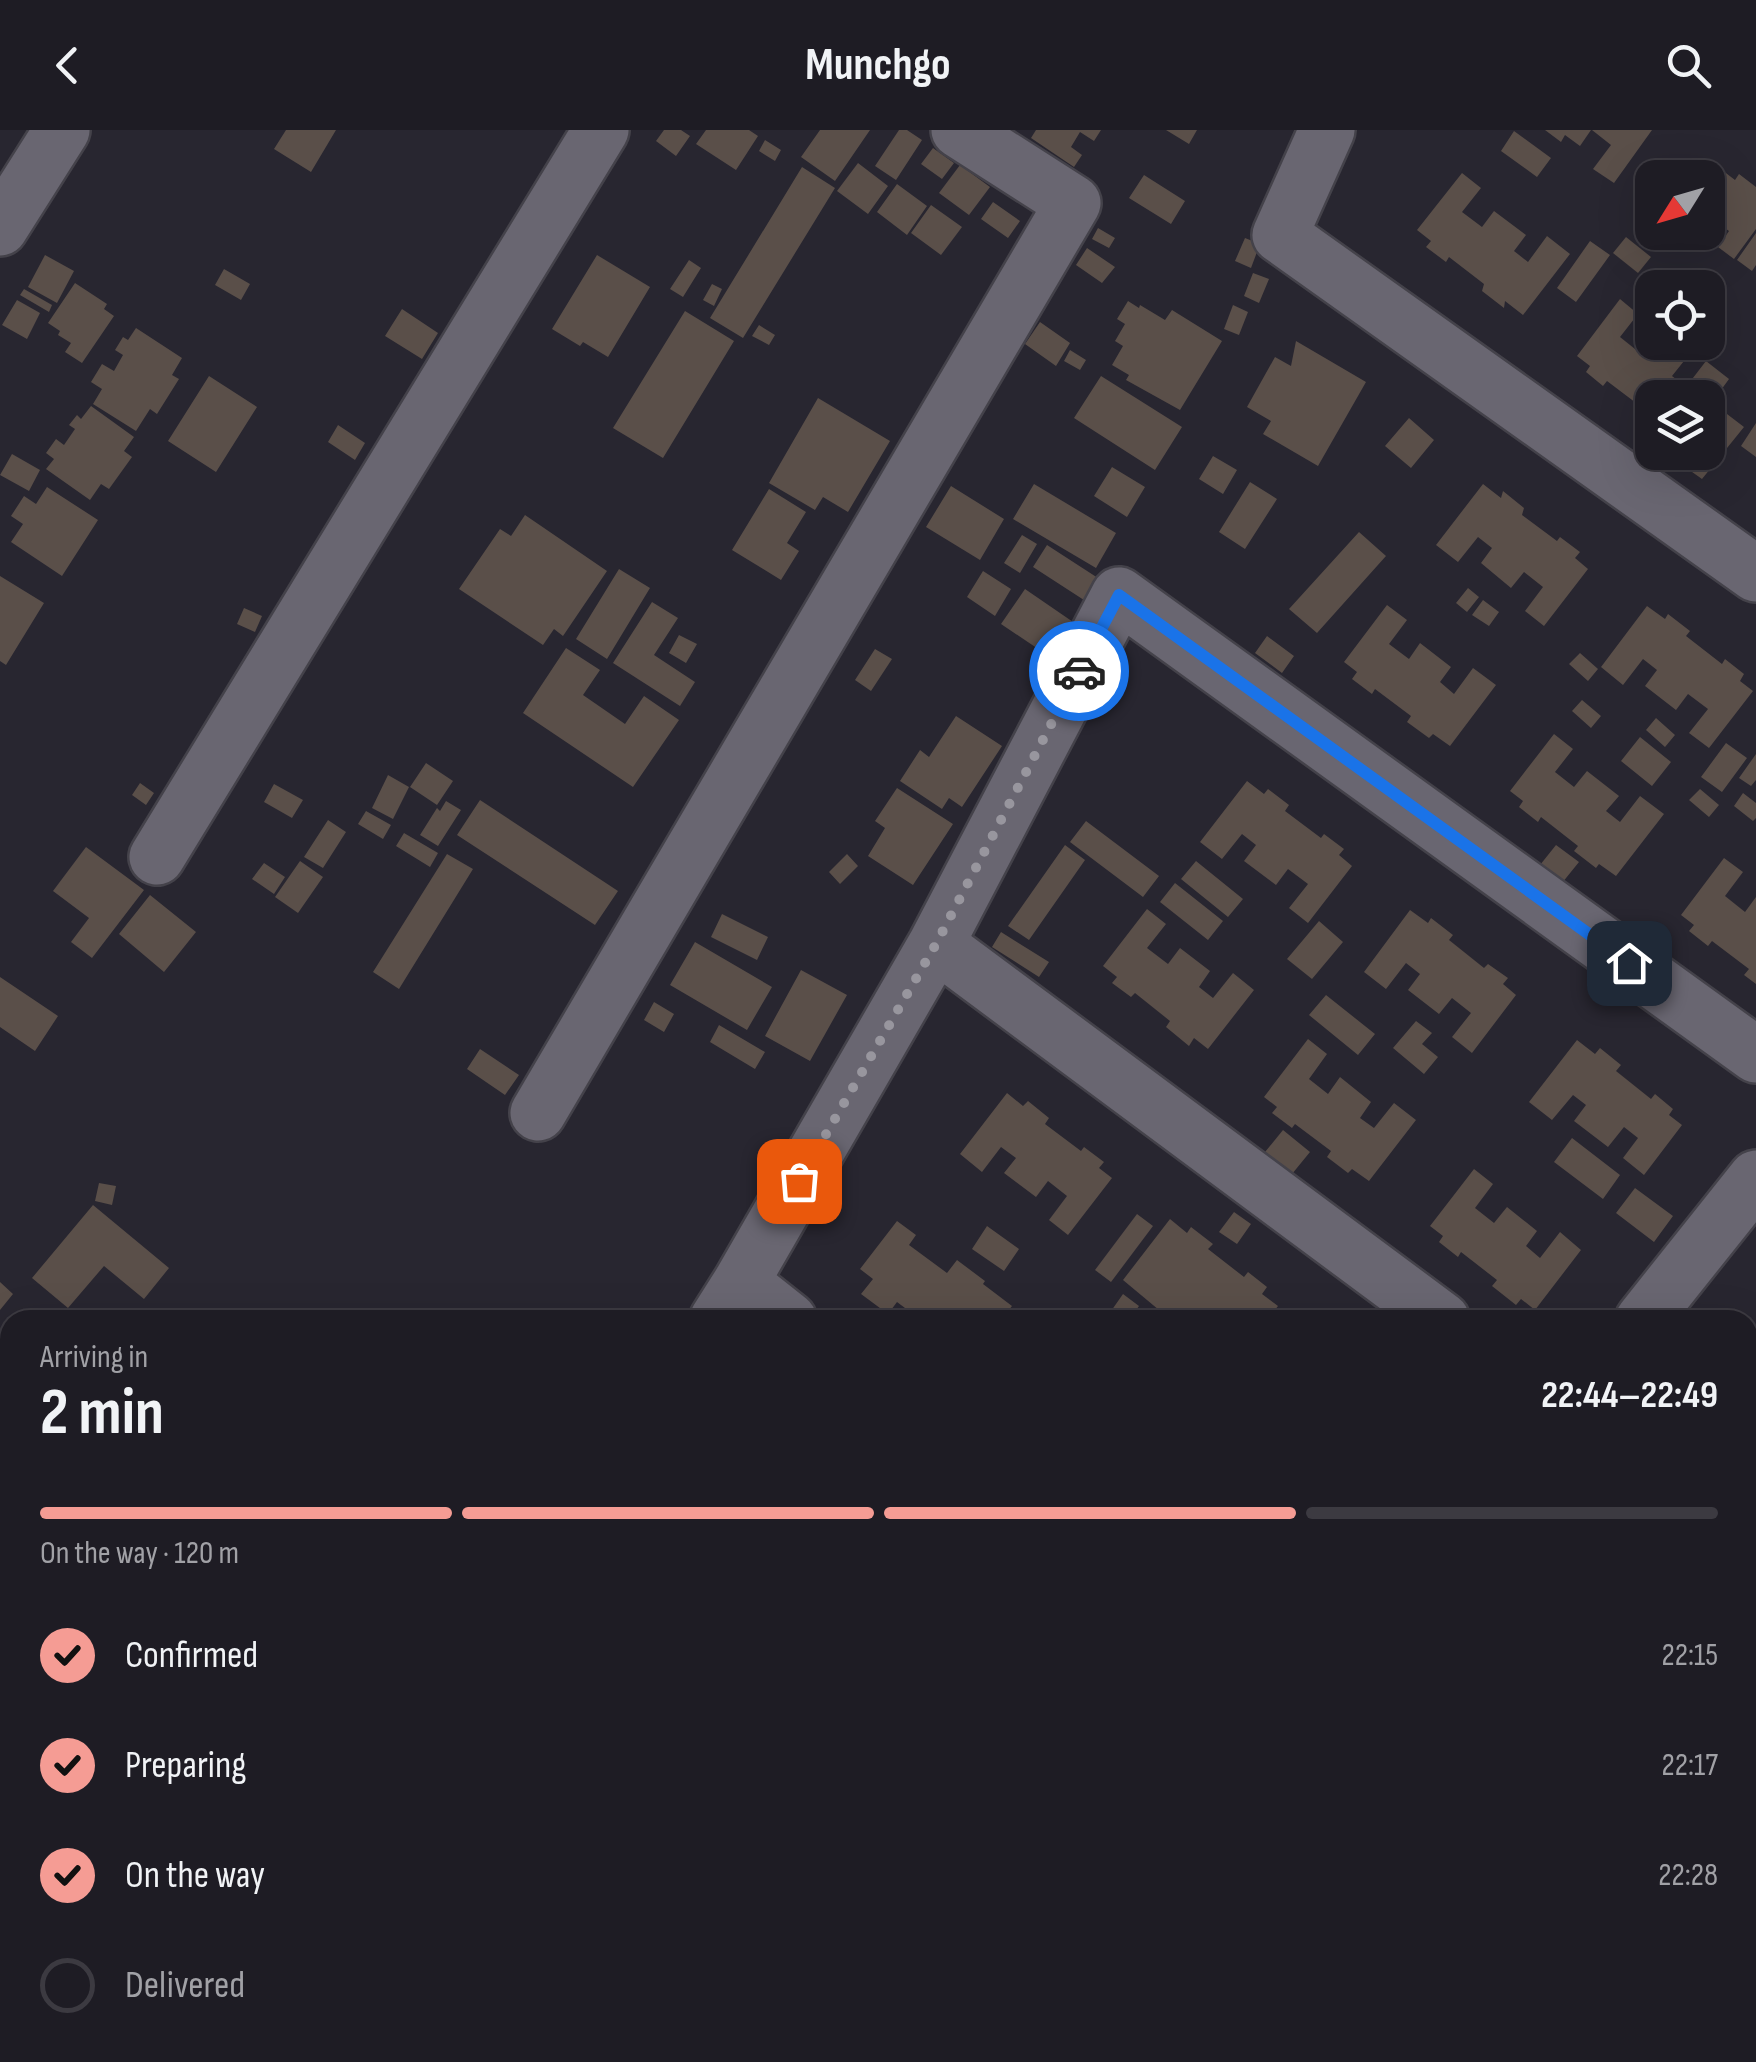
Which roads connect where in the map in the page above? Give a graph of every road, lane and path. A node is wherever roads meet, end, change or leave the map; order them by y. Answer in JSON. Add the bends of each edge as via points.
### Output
{"nodes":[{"id":1,"x":62,"y":130,"type":"edge"},
{"id":2,"x":600,"y":130,"type":"edge"},
{"id":3,"x":959,"y":130,"type":"edge"},
{"id":4,"x":1327,"y":130,"type":"edge"},
{"id":5,"x":0,"y":228,"type":"edge"},
{"id":6,"x":1756,"y":574,"type":"edge"},
{"id":7,"x":158,"y":857,"type":"dead end"},
{"id":8,"x":936,"y":944,"type":"junction"},
{"id":9,"x":1756,"y":1056,"type":"edge"},
{"id":10,"x":538,"y":1113,"type":"dead end"},
{"id":11,"x":1756,"y":1178,"type":"edge"},
{"id":12,"x":729,"y":1301,"type":"edge"},
{"id":13,"x":758,"y":1310,"type":"edge"},
{"id":14,"x":1429,"y":1310,"type":"edge"},
{"id":15,"x":1652,"y":1310,"type":"edge"}],
"edges":[{"from":1,"to":5,"type":"street"},
{"from":2,"to":7,"type":"street"},
{"from":3,"to":10,"type":"street","via":[[1073,204]]},
{"from":4,"to":6,"type":"street","via":[[1280,235]]},
{"from":8,"to":9,"type":"street","via":[[1119,595]]},
{"from":8,"to":12,"type":"street"},
{"from":8,"to":14,"type":"street"},
{"from":11,"to":15,"type":"street"},
{"from":12,"to":13,"type":"street"}]}
